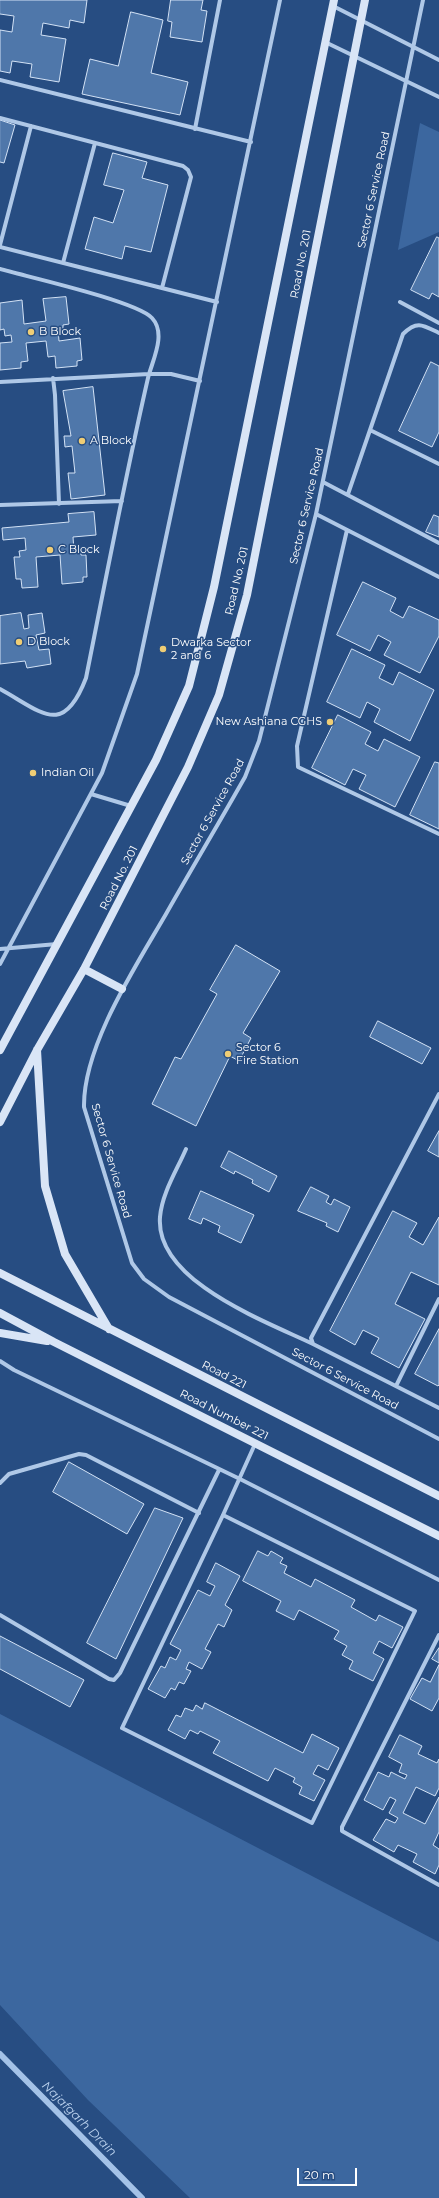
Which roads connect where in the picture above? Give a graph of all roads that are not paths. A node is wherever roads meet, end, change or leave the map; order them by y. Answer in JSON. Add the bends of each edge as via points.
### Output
{"nodes":[{"id":1,"x":220,"y":0,"type":"edge"},
{"id":2,"x":280,"y":0,"type":"edge"},
{"id":3,"x":365,"y":0,"type":"edge"},
{"id":4,"x":423,"y":0,"type":"edge"},
{"id":5,"x":333,"y":3,"type":"edge"},
{"id":6,"x":361,"y":20,"type":"junction"},
{"id":7,"x":325,"y":42,"type":"junction"},
{"id":8,"x":412,"y":46,"type":"junction"},
{"id":9,"x":353,"y":55,"type":"junction"},
{"id":10,"x":439,"y":60,"type":"edge"},
{"id":11,"x":0,"y":80,"type":"edge"},
{"id":12,"x":406,"y":80,"type":"junction"},
{"id":13,"x":439,"y":97,"type":"edge"},
{"id":14,"x":0,"y":118,"type":"edge"},
{"id":15,"x":31,"y":126,"type":"junction"},
{"id":16,"x":195,"y":129,"type":"junction"},
{"id":17,"x":251,"y":142,"type":"junction"},
{"id":18,"x":95,"y":144,"type":"junction"},
{"id":19,"x":0,"y":246,"type":"edge"},
{"id":20,"x":63,"y":263,"type":"junction"},
{"id":21,"x":0,"y":269,"type":"edge"},
{"id":22,"x":162,"y":288,"type":"junction"},
{"id":23,"x":217,"y":302,"type":"junction"},
{"id":24,"x":400,"y":302,"type":"dead end"},
{"id":25,"x":439,"y":322,"type":"edge"},
{"id":26,"x":439,"y":333,"type":"edge"},
{"id":27,"x":149,"y":374,"type":"junction"},
{"id":28,"x":53,"y":378,"type":"junction"},
{"id":29,"x":200,"y":381,"type":"junction"},
{"id":30,"x":0,"y":382,"type":"edge"},
{"id":31,"x":370,"y":430,"type":"junction"},
{"id":32,"x":439,"y":464,"type":"edge"},
{"id":33,"x":323,"y":482,"type":"junction"},
{"id":34,"x":348,"y":494,"type":"junction"},
{"id":35,"x":122,"y":501,"type":"junction"},
{"id":36,"x":59,"y":504,"type":"junction"},
{"id":37,"x":0,"y":505,"type":"edge"},
{"id":38,"x":316,"y":514,"type":"junction"},
{"id":39,"x":347,"y":530,"type":"junction"},
{"id":40,"x":439,"y":543,"type":"edge"},
{"id":41,"x":439,"y":577,"type":"edge"},
{"id":42,"x":0,"y":689,"type":"edge"},
{"id":43,"x":91,"y":794,"type":"junction"},
{"id":44,"x":132,"y":806,"type":"junction"},
{"id":45,"x":439,"y":834,"type":"edge"},
{"id":46,"x":57,"y":944,"type":"junction"},
{"id":47,"x":9,"y":947,"type":"junction"},
{"id":48,"x":0,"y":949,"type":"edge"},
{"id":49,"x":0,"y":964,"type":"edge"},
{"id":50,"x":84,"y":968,"type":"junction"},
{"id":51,"x":122,"y":989,"type":"junction"},
{"id":52,"x":0,"y":1050,"type":"edge"},
{"id":53,"x":37,"y":1050,"type":"junction"},
{"id":54,"x":439,"y":1094,"type":"edge"},
{"id":55,"x":0,"y":1122,"type":"edge"},
{"id":56,"x":186,"y":1149,"type":"dead end"},
{"id":57,"x":0,"y":1273,"type":"edge"},
{"id":58,"x":439,"y":1299,"type":"edge"},
{"id":59,"x":0,"y":1312,"type":"edge"},
{"id":60,"x":109,"y":1329,"type":"junction"},
{"id":61,"x":0,"y":1333,"type":"edge"},
{"id":62,"x":54,"y":1342,"type":"junction"},
{"id":63,"x":313,"y":1344,"type":"junction"},
{"id":64,"x":0,"y":1361,"type":"edge"},
{"id":65,"x":396,"y":1386,"type":"junction"},
{"id":66,"x":439,"y":1408,"type":"edge"},
{"id":67,"x":439,"y":1439,"type":"edge"},
{"id":68,"x":255,"y":1444,"type":"junction"},
{"id":69,"x":219,"y":1470,"type":"junction"},
{"id":70,"x":240,"y":1479,"type":"junction"},
{"id":71,"x":0,"y":1483,"type":"edge"},
{"id":72,"x":439,"y":1496,"type":"edge"},
{"id":73,"x":199,"y":1513,"type":"junction"},
{"id":74,"x":223,"y":1515,"type":"junction"},
{"id":75,"x":439,"y":1536,"type":"edge"},
{"id":76,"x":439,"y":1580,"type":"edge"},
{"id":77,"x":0,"y":1615,"type":"edge"},
{"id":78,"x":439,"y":1635,"type":"edge"},
{"id":79,"x":439,"y":1885,"type":"edge"}],
"edges":[{"from":1,"to":16,"type":"street"},
{"from":2,"to":17,"type":"street"},
{"from":3,"to":6,"type":"main road","name":"Road No. 201"},
{"from":4,"to":8,"type":"street","name":"Sector 6 Service Road"},
{"from":5,"to":6,"type":"street"},
{"from":5,"to":7,"type":"main road","name":"Road No. 201"},
{"from":6,"to":8,"type":"street"},
{"from":6,"to":9,"type":"main road","name":"Road No. 201"},
{"from":7,"to":9,"type":"street"},
{"from":7,"to":44,"type":"main road","name":"Road No. 201","via":[[210,602],[189,686]]},
{"from":8,"to":10,"type":"street"},
{"from":8,"to":12,"type":"street","name":"Sector 6 Service Road"},
{"from":9,"to":12,"type":"street"},
{"from":9,"to":50,"type":"main road","name":"Road No. 201","via":[[247,595],[219,695],[188,767]]},
{"from":11,"to":16,"type":"street"},
{"from":12,"to":13,"type":"street"},
{"from":12,"to":33,"type":"street","name":"Sector 6 Service Road"},
{"from":14,"to":15,"type":"street"},
{"from":15,"to":18,"type":"street"},
{"from":15,"to":19,"type":"street"},
{"from":16,"to":17,"type":"street"},
{"from":17,"to":23,"type":"street"},
{"from":18,"to":20,"type":"street"},
{"from":18,"to":22,"type":"street","via":[[183,166],[188,170],[190,177]]},
{"from":19,"to":20,"type":"street"},
{"from":20,"to":22,"type":"street"},
{"from":21,"to":27,"type":"street","via":[[142,310],[152,318],[160,336]]},
{"from":22,"to":23,"type":"street"},
{"from":23,"to":29,"type":"street"},
{"from":24,"to":25,"type":"street"},
{"from":26,"to":31,"type":"street","via":[[422,325],[410,327],[403,334]]},
{"from":27,"to":28,"type":"street"},
{"from":27,"to":29,"type":"street","via":[[171,374]]},
{"from":27,"to":35,"type":"street"},
{"from":28,"to":30,"type":"street"},
{"from":28,"to":36,"type":"street"},
{"from":29,"to":43,"type":"street","via":[[137,674],[102,773]]},
{"from":31,"to":32,"type":"street"},
{"from":31,"to":34,"type":"street"},
{"from":33,"to":34,"type":"street"},
{"from":33,"to":38,"type":"street","name":"Sector 6 Service Road"},
{"from":34,"to":40,"type":"street"},
{"from":35,"to":36,"type":"street"},
{"from":35,"to":42,"type":"street","via":[[86,678],[71,708],[62,715],[50,716]]},
{"from":36,"to":37,"type":"street"},
{"from":38,"to":39,"type":"street"},
{"from":38,"to":51,"type":"street","name":"Sector 6 Service Road","via":[[252,762]]},
{"from":39,"to":41,"type":"street"},
{"from":39,"to":45,"type":"street","via":[[297,746],[298,767]]},
{"from":43,"to":44,"type":"street"},
{"from":43,"to":47,"type":"street"},
{"from":44,"to":46,"type":"main road","name":"Road No. 201"},
{"from":46,"to":47,"type":"street"},
{"from":46,"to":52,"type":"main road","name":"Road No. 201"},
{"from":47,"to":48,"type":"street"},
{"from":47,"to":49,"type":"street"},
{"from":50,"to":51,"type":"main road"},
{"from":50,"to":53,"type":"main road","name":"Road No. 201"},
{"from":51,"to":67,"type":"street","name":"Sector 6 Service Road","via":[[100,1038],[84,1094],[84,1107],[132,1263],[144,1279],[169,1297]]},
{"from":53,"to":55,"type":"main road","name":"Road No. 201"},
{"from":53,"to":60,"type":"main road","via":[[45,1186],[65,1254]]},
{"from":54,"to":63,"type":"street","via":[[312,1335]]},
{"from":56,"to":63,"type":"street","via":[[162,1202],[160,1218],[163,1240],[171,1257],[188,1276],[204,1288]]},
{"from":57,"to":60,"type":"main road","name":"Road 221"},
{"from":58,"to":65,"type":"street"},
{"from":59,"to":62,"type":"main road","name":"Road Number 221"},
{"from":60,"to":72,"type":"main road","name":"Road 221"},
{"from":61,"to":62,"type":"main road"},
{"from":62,"to":68,"type":"main road","name":"Road Number 221"},
{"from":63,"to":65,"type":"street"},
{"from":64,"to":69,"type":"street"},
{"from":65,"to":66,"type":"street"},
{"from":68,"to":70,"type":"street"},
{"from":68,"to":75,"type":"main road","name":"Road Number 221"},
{"from":69,"to":70,"type":"street"},
{"from":69,"to":73,"type":"street"},
{"from":70,"to":74,"type":"street"},
{"from":70,"to":76,"type":"street"},
{"from":71,"to":73,"type":"street","via":[[9,1474],[79,1454],[86,1455]]},
{"from":73,"to":77,"type":"street","via":[[120,1673],[114,1680]]},
{"from":74,"to":74,"type":"street","via":[[122,1728],[312,1823],[415,1611]]},
{"from":78,"to":79,"type":"street","via":[[342,1831]]}]}
